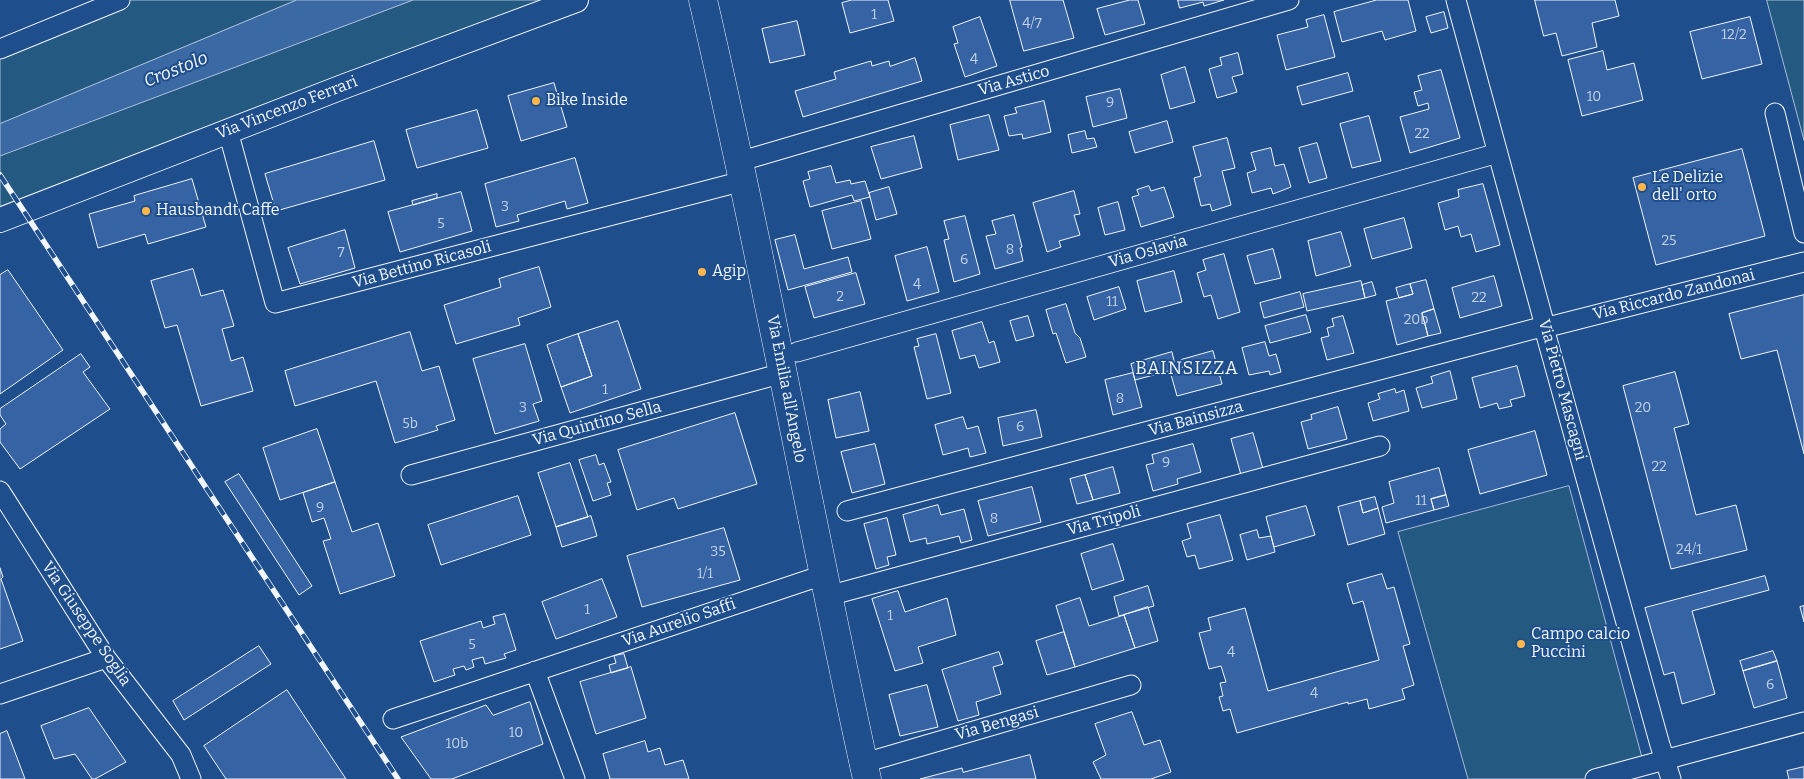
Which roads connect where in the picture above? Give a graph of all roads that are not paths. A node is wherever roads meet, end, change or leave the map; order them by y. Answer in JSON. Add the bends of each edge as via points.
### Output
{"nodes":[{"id":1,"x":120,"y":0,"type":"edge"},
{"id":2,"x":576,"y":0,"type":"edge"},
{"id":3,"x":703,"y":0,"type":"edge"},
{"id":4,"x":1289,"y":0,"type":"edge"},
{"id":5,"x":1456,"y":0,"type":"edge"},
{"id":6,"x":99,"y":4,"type":"edge"},
{"id":7,"x":0,"y":48,"type":"edge"},
{"id":8,"x":1775,"y":113,"type":"dead end"},
{"id":9,"x":228,"y":131,"type":"junction"},
{"id":10,"x":1498,"y":153,"type":"junction"},
{"id":11,"x":741,"y":172,"type":"junction"},
{"id":12,"x":0,"y":220,"type":"edge"},
{"id":13,"x":1804,"y":233,"type":"edge"},
{"id":14,"x":1804,"y":262,"type":"edge"},
{"id":15,"x":1545,"y":327,"type":"junction"},
{"id":16,"x":790,"y":362,"type":"junction"},
{"id":17,"x":1380,"y":446,"type":"dead end"},
{"id":18,"x":411,"y":475,"type":"dead end"},
{"id":19,"x":0,"y":492,"type":"edge"},
{"id":20,"x":847,"y":511,"type":"dead end"},
{"id":21,"x":825,"y":586,"type":"junction"},
{"id":22,"x":106,"y":658,"type":"junction"},
{"id":23,"x":535,"y":671,"type":"junction"},
{"id":24,"x":1131,"y":685,"type":"dead end"},
{"id":25,"x":0,"y":694,"type":"edge"},
{"id":26,"x":394,"y":719,"type":"dead end"},
{"id":27,"x":1804,"y":722,"type":"edge"},
{"id":28,"x":1664,"y":759,"type":"junction"},
{"id":29,"x":865,"y":771,"type":"edge"},
{"id":30,"x":191,"y":779,"type":"edge"},
{"id":31,"x":575,"y":779,"type":"edge"},
{"id":32,"x":1596,"y":779,"type":"edge"},
{"id":33,"x":1671,"y":779,"type":"edge"}],
"edges":[{"from":1,"to":6,"type":"street"},
{"from":2,"to":9,"type":"street","name":"Via Vincenzo Ferrari"},
{"from":3,"to":11,"type":"main road","name":"Via Emilia all'Angelo"},
{"from":4,"to":11,"type":"street","name":"Via Astico"},
{"from":5,"to":10,"type":"street","name":"Via Pietro Mascagni"},
{"from":6,"to":7,"type":"street"},
{"from":8,"to":13,"type":"street"},
{"from":9,"to":11,"type":"street","name":"Via Bettino Ricasoli","via":[[275,303]]},
{"from":9,"to":12,"type":"street","name":"Via Vincenzo Ferrari"},
{"from":10,"to":15,"type":"street","name":"Via Pietro Mascagni"},
{"from":10,"to":16,"type":"street","name":"Via Oslavia"},
{"from":11,"to":16,"type":"main road","name":"Via Emilia all'Angelo"},
{"from":14,"to":15,"type":"street","name":"Via Riccardo Zandonai"},
{"from":15,"to":20,"type":"street","name":"Via Bainsizza"},
{"from":15,"to":28,"type":"street","name":"Via Pietro Mascagni"},
{"from":16,"to":18,"type":"street","name":"Via Quintino Sella"},
{"from":16,"to":21,"type":"main road","name":"Via Emilia all'Angelo"},
{"from":17,"to":21,"type":"street","name":"Via Tripoli"},
{"from":19,"to":22,"type":"street","name":"Via Giuseppe Soglia"},
{"from":21,"to":23,"type":"street","name":"Via Aurelio Saffi"},
{"from":21,"to":29,"type":"main road","name":"Via Emilia all'Angelo"},
{"from":22,"to":25,"type":"street"},
{"from":22,"to":30,"type":"street","name":"Via Giuseppe Soglia","via":[[181,755]]},
{"from":23,"to":26,"type":"street","name":"Via Aurelio Saffi"},
{"from":23,"to":31,"type":"street"},
{"from":24,"to":29,"type":"street","name":"Via Bengasi"},
{"from":27,"to":28,"type":"street"},
{"from":28,"to":32,"type":"street"},
{"from":28,"to":33,"type":"street","name":"Via Pietro Mascagni"}]}
